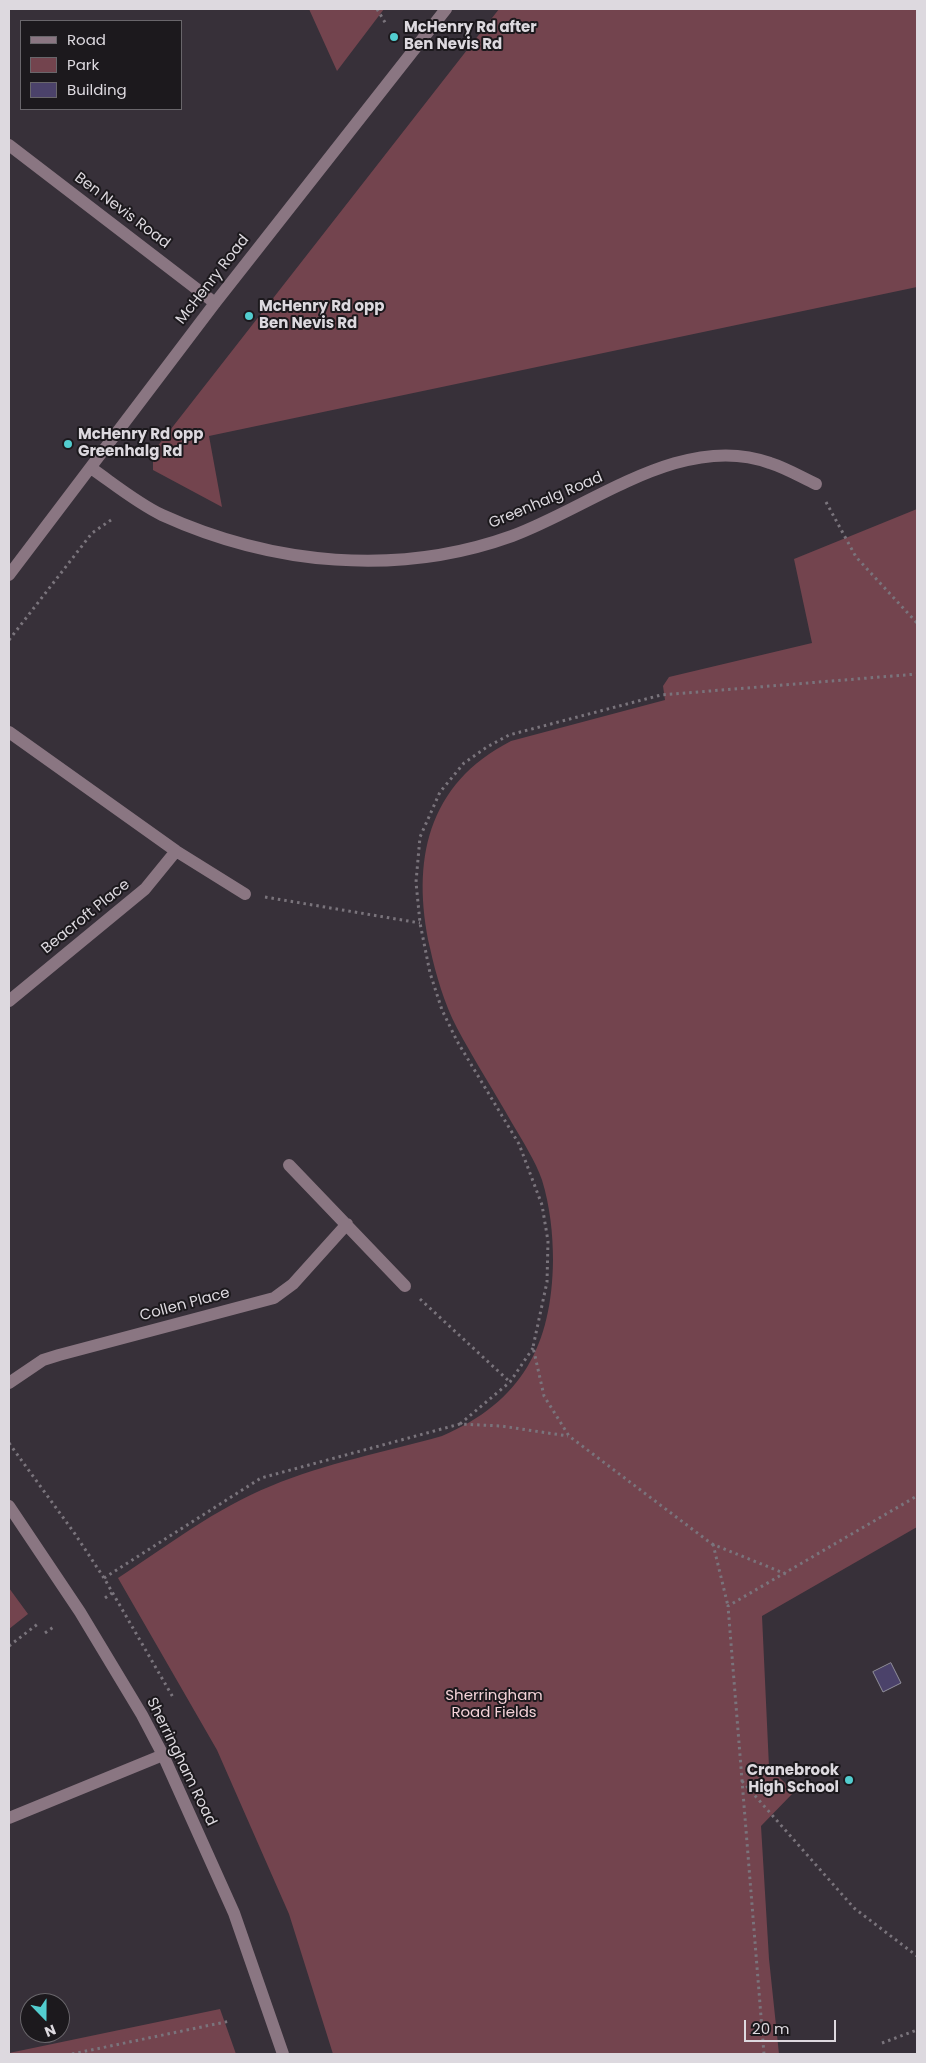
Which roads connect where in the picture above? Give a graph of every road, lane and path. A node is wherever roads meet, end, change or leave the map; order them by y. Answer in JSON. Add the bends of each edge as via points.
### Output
{"nodes":[{"id":1,"x":378,"y":9,"type":"edge"},
{"id":2,"x":446,"y":9,"type":"edge"},
{"id":3,"x":386,"y":24,"type":"dead end"},
{"id":4,"x":9,"y":145,"type":"edge"},
{"id":5,"x":215,"y":303,"type":"junction"},
{"id":6,"x":91,"y":468,"type":"junction"},
{"id":7,"x":816,"y":484,"type":"joint"},
{"id":8,"x":111,"y":520,"type":"dead end"},
{"id":9,"x":9,"y":575,"type":"edge"},
{"id":10,"x":917,"y":623,"type":"edge"},
{"id":11,"x":9,"y":640,"type":"edge"},
{"id":12,"x":917,"y":674,"type":"edge"},
{"id":13,"x":9,"y":732,"type":"edge"},
{"id":14,"x":176,"y":851,"type":"junction"},
{"id":15,"x":245,"y":894,"type":"joint"},
{"id":16,"x":420,"y":923,"type":"junction"},
{"id":17,"x":9,"y":1002,"type":"edge"},
{"id":18,"x":289,"y":1165,"type":"dead end"},
{"id":19,"x":346,"y":1224,"type":"junction"},
{"id":20,"x":405,"y":1286,"type":"joint"},
{"id":21,"x":533,"y":1347,"type":"junction"},
{"id":22,"x":510,"y":1382,"type":"junction"},
{"id":23,"x":9,"y":1383,"type":"edge"},
{"id":24,"x":460,"y":1424,"type":"junction"},
{"id":25,"x":569,"y":1436,"type":"junction"},
{"id":26,"x":9,"y":1443,"type":"edge"},
{"id":27,"x":917,"y":1496,"type":"edge"},
{"id":28,"x":9,"y":1506,"type":"edge"},
{"id":29,"x":712,"y":1544,"type":"junction"},
{"id":30,"x":786,"y":1574,"type":"junction"},
{"id":31,"x":104,"y":1578,"type":"junction"},
{"id":32,"x":112,"y":1593,"type":"junction"},
{"id":33,"x":104,"y":1598,"type":"dead end"},
{"id":34,"x":728,"y":1606,"type":"junction"},
{"id":35,"x":39,"y":1623,"type":"dead end"},
{"id":36,"x":55,"y":1626,"type":"dead end"},
{"id":37,"x":45,"y":1633,"type":"dead end"},
{"id":38,"x":9,"y":1646,"type":"edge"},
{"id":39,"x":174,"y":1700,"type":"dead end"},
{"id":40,"x":163,"y":1755,"type":"junction"},
{"id":41,"x":742,"y":1780,"type":"junction"},
{"id":42,"x":9,"y":1818,"type":"edge"},
{"id":43,"x":917,"y":1956,"type":"edge"},
{"id":44,"x":230,"y":2021,"type":"dead end"},
{"id":45,"x":917,"y":2030,"type":"edge"},
{"id":46,"x":882,"y":2043,"type":"dead end"},
{"id":47,"x":72,"y":2054,"type":"edge"},
{"id":48,"x":283,"y":2054,"type":"edge"},
{"id":49,"x":764,"y":2054,"type":"edge"}],
"edges":[{"from":1,"to":3,"type":"path"},
{"from":2,"to":5,"type":"street","name":"McHenry Road"},
{"from":4,"to":5,"type":"street","name":"Ben Nevis Road"},
{"from":5,"to":6,"type":"street","name":"McHenry Road"},
{"from":6,"to":7,"type":"street","name":"Greenhalg Road","via":[[161,514],[238,544],[277,553],[370,562],[445,554],[498,540],[539,525],[665,466],[693,458],[744,457],[770,462]]},
{"from":6,"to":9,"type":"street","name":"McHenry Road"},
{"from":7,"to":10,"type":"path","via":[[856,557]]},
{"from":8,"to":11,"type":"path","via":[[92,533]]},
{"from":12,"to":16,"type":"path","via":[[661,695],[509,735],[464,764],[440,792],[428,817],[416,859]]},
{"from":13,"to":14,"type":"street"},
{"from":14,"to":15,"type":"street"},
{"from":14,"to":17,"type":"street","name":"Beacroft Place","via":[[145,889]]},
{"from":15,"to":16,"type":"path"},
{"from":16,"to":21,"type":"path","via":[[430,973],[442,1010],[519,1144],[542,1204],[548,1241],[547,1282]]},
{"from":18,"to":19,"type":"street"},
{"from":19,"to":20,"type":"street"},
{"from":19,"to":23,"type":"street","name":"Collen Place","via":[[293,1284],[274,1298],[43,1360]]},
{"from":20,"to":22,"type":"path"},
{"from":21,"to":22,"type":"path"},
{"from":21,"to":25,"type":"path","via":[[544,1396]]},
{"from":22,"to":24,"type":"path"},
{"from":24,"to":25,"type":"path","via":[[502,1426]]},
{"from":24,"to":31,"type":"path","via":[[261,1478]]},
{"from":25,"to":29,"type":"path"},
{"from":26,"to":31,"type":"path"},
{"from":27,"to":30,"type":"path"},
{"from":28,"to":40,"type":"street","name":"Sherringham Road","via":[[85,1621]]},
{"from":29,"to":30,"type":"path"},
{"from":29,"to":34,"type":"path"},
{"from":30,"to":34,"type":"path"},
{"from":31,"to":32,"type":"path"},
{"from":32,"to":33,"type":"path"},
{"from":32,"to":39,"type":"path"},
{"from":34,"to":41,"type":"path"},
{"from":35,"to":38,"type":"path"},
{"from":36,"to":37,"type":"path"},
{"from":40,"to":42,"type":"street"},
{"from":40,"to":48,"type":"street","name":"Sherringham Road","via":[[234,1913]]},
{"from":41,"to":43,"type":"path","via":[[854,1908]]},
{"from":41,"to":49,"type":"path"},
{"from":44,"to":47,"type":"path"},
{"from":45,"to":46,"type":"path"}]}
